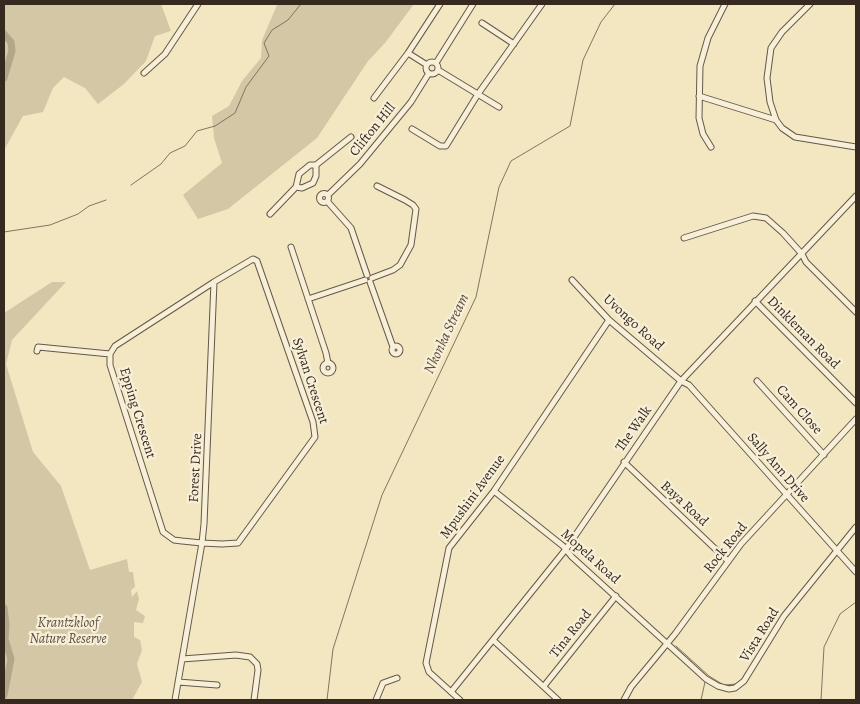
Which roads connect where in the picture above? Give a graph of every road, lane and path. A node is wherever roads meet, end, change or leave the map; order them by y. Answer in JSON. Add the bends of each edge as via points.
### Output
{"nodes":[{"id":1,"x":198,"y":4,"type":"edge"},
{"id":2,"x":440,"y":4,"type":"edge"},
{"id":3,"x":473,"y":4,"type":"edge"},
{"id":4,"x":542,"y":4,"type":"edge"},
{"id":5,"x":725,"y":4,"type":"edge"},
{"id":6,"x":810,"y":4,"type":"edge"},
{"id":7,"x":482,"y":23,"type":"dead end"},
{"id":8,"x":514,"y":44,"type":"junction"},
{"id":9,"x":408,"y":53,"type":"junction"},
{"id":10,"x":436,"y":63,"type":"junction"},
{"id":11,"x":427,"y":64,"type":"junction"},
{"id":12,"x":438,"y":70,"type":"junction"},
{"id":13,"x":144,"y":73,"type":"dead end"},
{"id":14,"x":429,"y":73,"type":"junction"},
{"id":15,"x":478,"y":94,"type":"junction"},
{"id":16,"x":699,"y":96,"type":"junction"},
{"id":17,"x":374,"y":98,"type":"dead end"},
{"id":18,"x":499,"y":107,"type":"dead end"},
{"id":19,"x":776,"y":120,"type":"junction"},
{"id":20,"x":412,"y":130,"type":"dead end"},
{"id":21,"x":351,"y":137,"type":"dead end"},
{"id":22,"x":711,"y":146,"type":"dead end"},
{"id":23,"x":856,"y":147,"type":"edge"},
{"id":24,"x":316,"y":165,"type":"junction"},
{"id":25,"x":313,"y":184,"type":"junction"},
{"id":26,"x":377,"y":186,"type":"dead end"},
{"id":27,"x":296,"y":187,"type":"junction"},
{"id":28,"x":321,"y":194,"type":"junction"},
{"id":29,"x":328,"y":195,"type":"junction"},
{"id":30,"x":856,"y":196,"type":"edge"},
{"id":31,"x":327,"y":201,"type":"junction"},
{"id":32,"x":270,"y":214,"type":"dead end"},
{"id":33,"x":684,"y":238,"type":"dead end"},
{"id":34,"x":291,"y":246,"type":"dead end"},
{"id":35,"x":802,"y":254,"type":"junction"},
{"id":36,"x":369,"y":278,"type":"junction"},
{"id":37,"x":572,"y":280,"type":"dead end"},
{"id":38,"x":214,"y":282,"type":"junction"},
{"id":39,"x":308,"y":299,"type":"junction"},
{"id":40,"x":755,"y":302,"type":"junction"},
{"id":41,"x":856,"y":312,"type":"edge"},
{"id":42,"x":609,"y":320,"type":"junction"},
{"id":43,"x":393,"y":347,"type":"dead end"},
{"id":44,"x":37,"y":352,"type":"dead end"},
{"id":45,"x":110,"y":354,"type":"junction"},
{"id":46,"x":328,"y":363,"type":"dead end"},
{"id":47,"x":681,"y":381,"type":"junction"},
{"id":48,"x":757,"y":381,"type":"dead end"},
{"id":49,"x":856,"y":403,"type":"edge"},
{"id":50,"x":856,"y":419,"type":"edge"},
{"id":51,"x":824,"y":455,"type":"junction"},
{"id":52,"x":624,"y":462,"type":"junction"},
{"id":53,"x":494,"y":491,"type":"junction"},
{"id":54,"x":788,"y":495,"type":"junction"},
{"id":55,"x":856,"y":527,"type":"edge"},
{"id":56,"x":202,"y":543,"type":"junction"},
{"id":57,"x":566,"y":548,"type":"junction"},
{"id":58,"x":836,"y":550,"type":"junction"},
{"id":59,"x":728,"y":561,"type":"junction"},
{"id":60,"x":856,"y":572,"type":"edge"},
{"id":61,"x":616,"y":596,"type":"junction"},
{"id":62,"x":493,"y":640,"type":"junction"},
{"id":63,"x":667,"y":643,"type":"junction"},
{"id":64,"x":182,"y":659,"type":"junction"},
{"id":65,"x":397,"y":678,"type":"dead end"},
{"id":66,"x":178,"y":682,"type":"junction"},
{"id":67,"x":217,"y":685,"type":"dead end"},
{"id":68,"x":544,"y":686,"type":"junction"},
{"id":69,"x":451,"y":692,"type":"junction"},
{"id":70,"x":175,"y":700,"type":"edge"},
{"id":71,"x":254,"y":700,"type":"edge"},
{"id":72,"x":376,"y":700,"type":"edge"},
{"id":73,"x":460,"y":700,"type":"edge"},
{"id":74,"x":558,"y":700,"type":"edge"},
{"id":75,"x":624,"y":700,"type":"edge"}],
"edges":[{"from":1,"to":13,"type":"street","via":[[165,54]]},
{"from":2,"to":9,"type":"street"},
{"from":3,"to":10,"type":"street"},
{"from":4,"to":8,"type":"street"},
{"from":5,"to":16,"type":"street","via":[[708,38],[700,66]]},
{"from":6,"to":19,"type":"street","via":[[771,48],[767,84]]},
{"from":7,"to":8,"type":"street"},
{"from":8,"to":15,"type":"street"},
{"from":9,"to":11,"type":"street"},
{"from":9,"to":17,"type":"street"},
{"from":10,"to":11,"type":"street"},
{"from":10,"to":12,"type":"street"},
{"from":11,"to":14,"type":"street"},
{"from":12,"to":14,"type":"street"},
{"from":12,"to":15,"type":"street"},
{"from":14,"to":29,"type":"street","name":"Clifton Hill","via":[[411,102],[360,164]]},
{"from":15,"to":18,"type":"street"},
{"from":15,"to":20,"type":"street","via":[[446,146],[440,146]]},
{"from":16,"to":19,"type":"street"},
{"from":16,"to":22,"type":"street","via":[[701,126]]},
{"from":19,"to":23,"type":"street","via":[[795,137]]},
{"from":21,"to":24,"type":"street"},
{"from":24,"to":25,"type":"street"},
{"from":24,"to":27,"type":"street","via":[[310,165],[299,174]]},
{"from":25,"to":27,"type":"street"},
{"from":25,"to":28,"type":"street"},
{"from":26,"to":36,"type":"street","via":[[416,209],[411,245],[400,265]]},
{"from":27,"to":32,"type":"street"},
{"from":28,"to":29,"type":"street"},
{"from":28,"to":31,"type":"street","via":[[320,200]]},
{"from":29,"to":31,"type":"street"},
{"from":30,"to":35,"type":"street","name":"The Walk"},
{"from":31,"to":36,"type":"street","via":[[351,228]]},
{"from":33,"to":35,"type":"street","via":[[758,216],[769,220]]},
{"from":34,"to":39,"type":"street"},
{"from":35,"to":40,"type":"street","name":"The Walk"},
{"from":35,"to":41,"type":"street","via":[[806,262]]},
{"from":36,"to":39,"type":"street"},
{"from":36,"to":43,"type":"street"},
{"from":37,"to":42,"type":"street","name":"Uvongo Road"},
{"from":38,"to":45,"type":"street","name":"Epping Crescent","via":[[114,346]]},
{"from":38,"to":56,"type":"street","name":"Forest Drive"},
{"from":38,"to":56,"type":"street","name":"Sylvan Crescent","via":[[255,259],[315,437],[238,543]]},
{"from":39,"to":46,"type":"street"},
{"from":40,"to":47,"type":"street","name":"The Walk"},
{"from":40,"to":49,"type":"street","name":"Dinkleman Road"},
{"from":42,"to":47,"type":"street","name":"Uvongo Road"},
{"from":42,"to":53,"type":"street","name":"Mpushini Avenue"},
{"from":44,"to":45,"type":"street","via":[[38,347]]},
{"from":45,"to":56,"type":"street","name":"Epping Crescent","via":[[110,365],[161,528],[174,540]]},
{"from":47,"to":52,"type":"street","name":"The Walk"},
{"from":47,"to":54,"type":"street","name":"Sally Ann Drive","via":[[689,385]]},
{"from":48,"to":51,"type":"street","name":"Cam Close"},
{"from":50,"to":51,"type":"street","name":"Rock Road"},
{"from":51,"to":54,"type":"street","name":"Rock Road"},
{"from":52,"to":57,"type":"street","name":"The Walk"},
{"from":52,"to":59,"type":"street","name":"Baya Road"},
{"from":53,"to":57,"type":"street","name":"Mopela Road"},
{"from":53,"to":69,"type":"street","name":"Mpushini Avenue","via":[[449,548],[438,598],[426,663],[429,672]]},
{"from":54,"to":58,"type":"street","name":"Sally Ann Drive"},
{"from":54,"to":59,"type":"street","name":"Rock Road"},
{"from":55,"to":58,"type":"street","name":"Vista Road"},
{"from":56,"to":64,"type":"street","name":"Forest Drive"},
{"from":57,"to":61,"type":"street","name":"Mopela Road"},
{"from":57,"to":62,"type":"street","name":"The Walk"},
{"from":58,"to":60,"type":"street","name":"Sally Ann Drive"},
{"from":58,"to":63,"type":"street","name":"Vista Road","via":[[784,616],[738,686],[726,688],[713,684]]},
{"from":59,"to":63,"type":"street","name":"Rock Road"},
{"from":61,"to":63,"type":"street","name":"Mopela Road"},
{"from":61,"to":68,"type":"street","name":"Tina Road"},
{"from":62,"to":68,"type":"street"},
{"from":62,"to":69,"type":"street","name":"The Walk"},
{"from":63,"to":75,"type":"street","name":"Rock Road"},
{"from":64,"to":66,"type":"street","name":"Forest Drive"},
{"from":64,"to":71,"type":"street","via":[[250,657],[258,670]]},
{"from":65,"to":72,"type":"street","via":[[382,683]]},
{"from":66,"to":67,"type":"street"},
{"from":66,"to":70,"type":"street","name":"Forest Drive"},
{"from":68,"to":74,"type":"street"},
{"from":69,"to":73,"type":"street","name":"Mpushini Avenue"}]}
